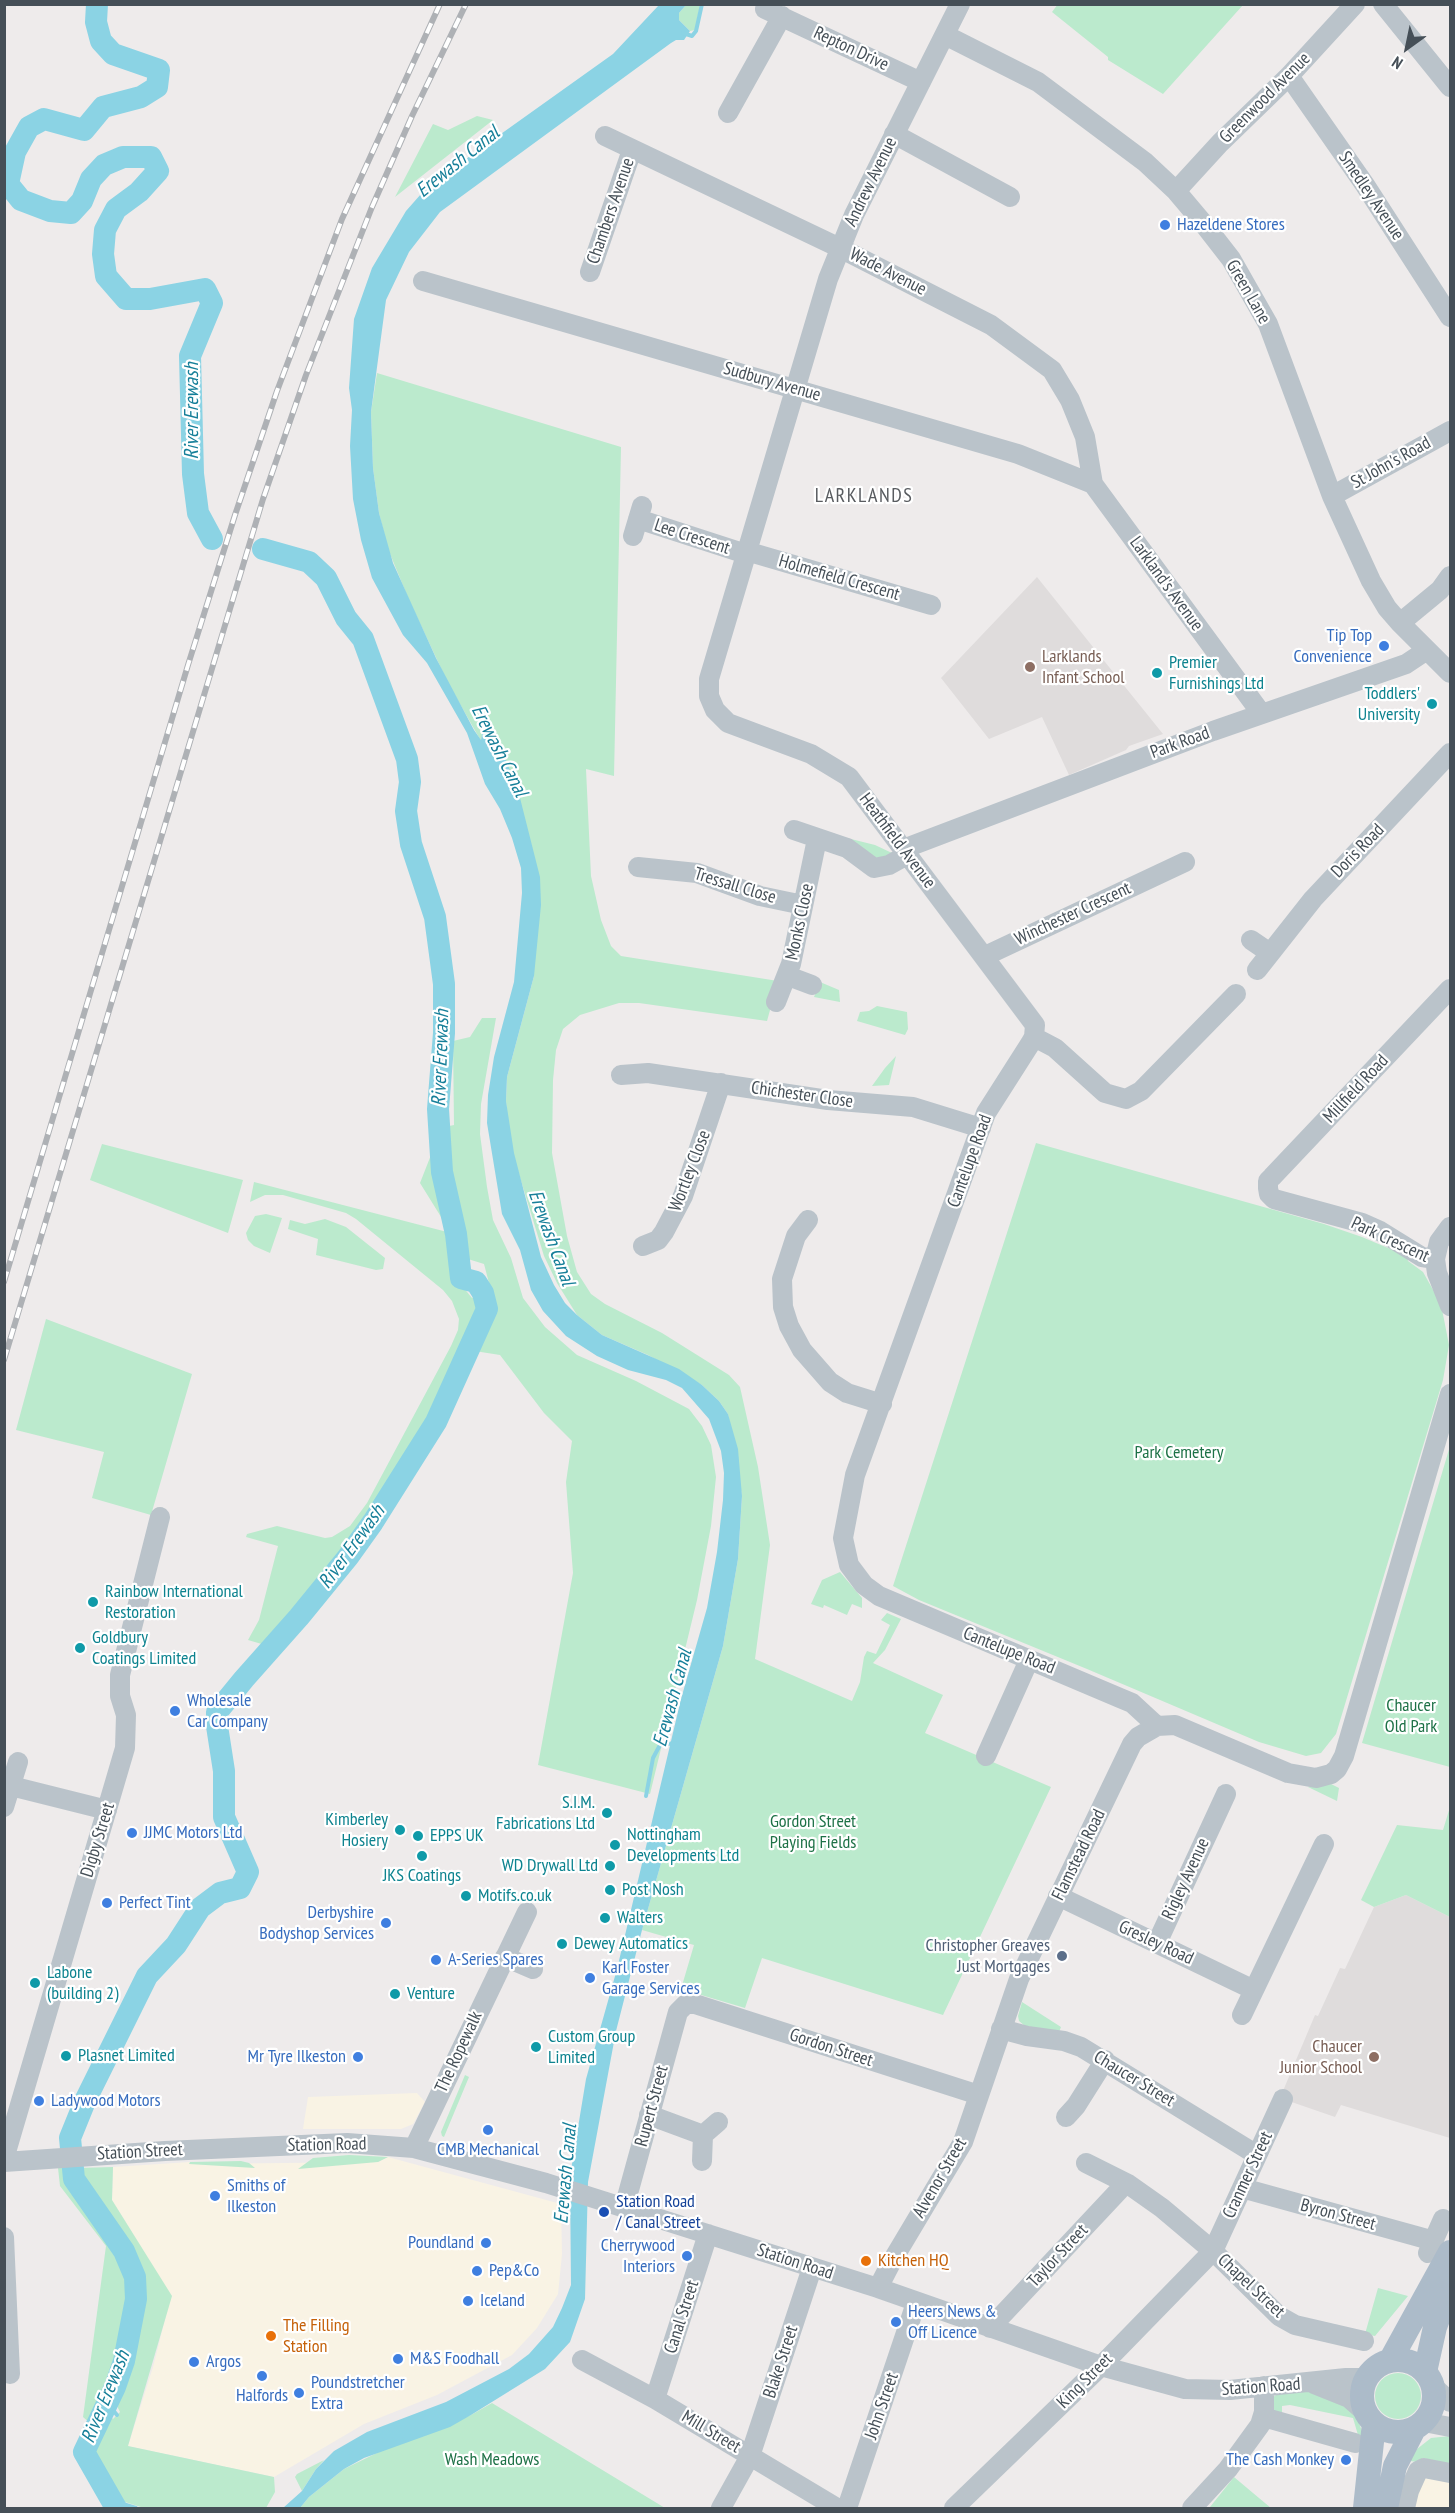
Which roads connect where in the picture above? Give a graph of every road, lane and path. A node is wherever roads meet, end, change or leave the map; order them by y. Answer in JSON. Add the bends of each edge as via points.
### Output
{"nodes":[{"id":1,"x":960,"y":4,"type":"edge"},
{"id":2,"x":1355,"y":4,"type":"edge"},
{"id":3,"x":1383,"y":4,"type":"edge"},
{"id":4,"x":945,"y":35,"type":"junction"},
{"id":5,"x":1289,"y":76,"type":"junction"},
{"id":6,"x":921,"y":82,"type":"junction"},
{"id":7,"x":1450,"y":87,"type":"edge"},
{"id":8,"x":728,"y":113,"type":"dead end"},
{"id":9,"x":894,"y":134,"type":"junction"},
{"id":10,"x":605,"y":136,"type":"dead end"},
{"id":11,"x":632,"y":150,"type":"junction"},
{"id":12,"x":1176,"y":191,"type":"junction"},
{"id":13,"x":998,"y":197,"type":"dead end"},
{"id":14,"x":840,"y":248,"type":"junction"},
{"id":15,"x":590,"y":272,"type":"dead end"},
{"id":16,"x":423,"y":280,"type":"dead end"},
{"id":17,"x":1450,"y":316,"type":"edge"},
{"id":18,"x":795,"y":389,"type":"junction"},
{"id":19,"x":1450,"y":431,"type":"edge"},
{"id":20,"x":770,"y":470,"type":"joint"},
{"id":21,"x":1093,"y":483,"type":"junction"},
{"id":22,"x":1332,"y":496,"type":"junction"},
{"id":23,"x":638,"y":520,"type":"dead end"},
{"id":24,"x":746,"y":552,"type":"junction"},
{"id":25,"x":1450,"y":576,"type":"edge"},
{"id":26,"x":931,"y":605,"type":"dead end"},
{"id":27,"x":1400,"y":623,"type":"junction"},
{"id":28,"x":1427,"y":650,"type":"junction"},
{"id":29,"x":1450,"y":673,"type":"edge"},
{"id":30,"x":1261,"y":713,"type":"junction"},
{"id":31,"x":1450,"y":753,"type":"edge"},
{"id":32,"x":794,"y":830,"type":"dead end"},
{"id":33,"x":817,"y":839,"type":"junction"},
{"id":34,"x":905,"y":852,"type":"junction"},
{"id":35,"x":1185,"y":862,"type":"dead end"},
{"id":36,"x":638,"y":867,"type":"dead end"},
{"id":37,"x":803,"y":905,"type":"junction"},
{"id":38,"x":1251,"y":940,"type":"dead end"},
{"id":39,"x":1270,"y":953,"type":"junction"},
{"id":40,"x":985,"y":956,"type":"junction"},
{"id":41,"x":1257,"y":970,"type":"dead end"},
{"id":42,"x":788,"y":976,"type":"junction"},
{"id":43,"x":812,"y":985,"type":"dead end"},
{"id":44,"x":1450,"y":989,"type":"edge"},
{"id":45,"x":1236,"y":994,"type":"dead end"},
{"id":46,"x":776,"y":1002,"type":"dead end"},
{"id":47,"x":1034,"y":1036,"type":"junction"},
{"id":48,"x":621,"y":1075,"type":"dead end"},
{"id":49,"x":721,"y":1083,"type":"junction"},
{"id":50,"x":981,"y":1128,"type":"junction"},
{"id":51,"x":1268,"y":1191,"type":"joint"},
{"id":52,"x":808,"y":1220,"type":"dead end"},
{"id":53,"x":1450,"y":1227,"type":"edge"},
{"id":54,"x":643,"y":1246,"type":"dead end"},
{"id":55,"x":1435,"y":1259,"type":"junction"},
{"id":56,"x":1450,"y":1306,"type":"edge"},
{"id":57,"x":1450,"y":1394,"type":"edge"},
{"id":58,"x":882,"y":1404,"type":"junction"},
{"id":59,"x":160,"y":1517,"type":"dead end"},
{"id":60,"x":1029,"y":1660,"type":"junction"},
{"id":61,"x":1157,"y":1726,"type":"junction"},
{"id":62,"x":986,"y":1756,"type":"dead end"},
{"id":63,"x":18,"y":1762,"type":"dead end"},
{"id":64,"x":11,"y":1786,"type":"junction"},
{"id":65,"x":1226,"y":1794,"type":"dead end"},
{"id":66,"x":4,"y":1807,"type":"edge"},
{"id":67,"x":107,"y":1810,"type":"junction"},
{"id":68,"x":1325,"y":1845,"type":"dead end"},
{"id":69,"x":1058,"y":1896,"type":"junction"},
{"id":70,"x":527,"y":1912,"type":"dead end"},
{"id":71,"x":1157,"y":1943,"type":"junction"},
{"id":72,"x":505,"y":1957,"type":"junction"},
{"id":73,"x":533,"y":1969,"type":"dead end"},
{"id":74,"x":1254,"y":1990,"type":"junction"},
{"id":75,"x":1013,"y":1994,"type":"joint"},
{"id":76,"x":682,"y":2006,"type":"joint"},
{"id":77,"x":1242,"y":2015,"type":"dead end"},
{"id":78,"x":1001,"y":2029,"type":"junction"},
{"id":79,"x":1105,"y":2060,"type":"junction"},
{"id":80,"x":979,"y":2095,"type":"junction"},
{"id":81,"x":1283,"y":2099,"type":"dead end"},
{"id":82,"x":649,"y":2115,"type":"junction"},
{"id":83,"x":1066,"y":2117,"type":"dead end"},
{"id":84,"x":276,"y":2146,"type":"joint"},
{"id":85,"x":414,"y":2148,"type":"junction"},
{"id":86,"x":1257,"y":2156,"type":"junction"},
{"id":87,"x":4,"y":2161,"type":"edge"},
{"id":88,"x":702,"y":2161,"type":"dead end"},
{"id":89,"x":1086,"y":2163,"type":"dead end"},
{"id":90,"x":1126,"y":2183,"type":"junction"},
{"id":91,"x":1242,"y":2188,"type":"junction"},
{"id":92,"x":624,"y":2208,"type":"junction"},
{"id":93,"x":1443,"y":2219,"type":"dead end"},
{"id":94,"x":708,"y":2234,"type":"junction"},
{"id":95,"x":4,"y":2237,"type":"edge"},
{"id":96,"x":1438,"y":2249,"type":"edge"},
{"id":97,"x":1213,"y":2251,"type":"junction"},
{"id":98,"x":812,"y":2268,"type":"junction"},
{"id":99,"x":1450,"y":2287,"type":"edge"},
{"id":100,"x":878,"y":2288,"type":"junction"},
{"id":101,"x":916,"y":2303,"type":"junction"},
{"id":102,"x":990,"y":2328,"type":"junction"},
{"id":103,"x":1364,"y":2341,"type":"dead end"},
{"id":104,"x":582,"y":2360,"type":"dead end"},
{"id":105,"x":1390,"y":2361,"type":"junction"},
{"id":106,"x":1101,"y":2366,"type":"junction"},
{"id":107,"x":10,"y":2374,"type":"dead end"},
{"id":108,"x":1367,"y":2378,"type":"junction"},
{"id":109,"x":1311,"y":2383,"type":"junction"},
{"id":110,"x":1264,"y":2386,"type":"junction"},
{"id":111,"x":1436,"y":2387,"type":"edge"},
{"id":112,"x":655,"y":2399,"type":"junction"},
{"id":113,"x":1263,"y":2417,"type":"junction"},
{"id":114,"x":1370,"y":2418,"type":"junction"},
{"id":115,"x":1419,"y":2425,"type":"junction"},
{"id":116,"x":1450,"y":2427,"type":"edge"},
{"id":117,"x":1355,"y":2443,"type":"dead end"},
{"id":118,"x":750,"y":2456,"type":"junction"},
{"id":119,"x":1450,"y":2473,"type":"edge"},
{"id":120,"x":721,"y":2508,"type":"edge"},
{"id":121,"x":837,"y":2508,"type":"edge"},
{"id":122,"x":847,"y":2508,"type":"edge"},
{"id":123,"x":954,"y":2508,"type":"edge"},
{"id":124,"x":1192,"y":2508,"type":"edge"},
{"id":125,"x":1365,"y":2508,"type":"edge"},
{"id":126,"x":1386,"y":2508,"type":"edge"},
{"id":127,"x":1405,"y":2508,"type":"edge"}],
"edges":[{"from":1,"to":4,"type":"street","name":"Andrew Avenue"},
{"from":2,"to":5,"type":"street","name":"Greenwood Avenue"},
{"from":3,"to":7,"type":"street"},
{"from":4,"to":6,"type":"street","name":"Andrew Avenue"},
{"from":4,"to":12,"type":"street","name":"Green Lane","via":[[1038,82],[1145,162]]},
{"from":5,"to":12,"type":"street","name":"Greenwood Avenue"},
{"from":5,"to":17,"type":"street","name":"Smedley Avenue"},
{"from":6,"to":8,"type":"street","name":"Repton Drive","via":[[773,12]]},
{"from":6,"to":9,"type":"street","name":"Andrew Avenue"},
{"from":9,"to":13,"type":"street"},
{"from":9,"to":14,"type":"street","name":"Andrew Avenue"},
{"from":10,"to":11,"type":"street","name":"Wade Avenue"},
{"from":11,"to":14,"type":"street","name":"Wade Avenue"},
{"from":11,"to":15,"type":"street","name":"Chambers Avenue"},
{"from":12,"to":22,"type":"street","name":"Green Lane","via":[[1231,259],[1268,324]]},
{"from":14,"to":18,"type":"street","name":"Andrew Avenue"},
{"from":14,"to":21,"type":"street","name":"Wade Avenue","via":[[991,325],[1052,370],[1085,437]]},
{"from":16,"to":18,"type":"street","name":"Sudbury Avenue","via":[[446,296]]},
{"from":18,"to":20,"type":"street","name":"Andrew Avenue"},
{"from":18,"to":21,"type":"street","name":"Sudbury Avenue","via":[[1018,454]]},
{"from":19,"to":22,"type":"street","name":"St John's Road"},
{"from":20,"to":24,"type":"street","name":"Heathfield Avenue"},
{"from":21,"to":30,"type":"street","name":"Larkland's Avenue"},
{"from":22,"to":27,"type":"street","name":"Green Lane","via":[[1371,581]]},
{"from":23,"to":24,"type":"street","name":"Lee Crescent"},
{"from":24,"to":26,"type":"street","name":"Holmefield Crescent"},
{"from":24,"to":34,"type":"street","name":"Heathfield Avenue","via":[[709,679],[709,696],[715,710],[736,727],[811,754],[839,770],[859,790]]},
{"from":25,"to":27,"type":"street","via":[[1440,590]]},
{"from":27,"to":28,"type":"street","name":"Green Lane"},
{"from":28,"to":29,"type":"street"},
{"from":28,"to":30,"type":"street","name":"Park Road","via":[[1406,664]]},
{"from":30,"to":34,"type":"street","name":"Park Road"},
{"from":31,"to":39,"type":"street","name":"Doris Road","via":[[1313,899]]},
{"from":32,"to":33,"type":"street"},
{"from":33,"to":34,"type":"street","via":[[847,848],[874,868],[889,866]]},
{"from":33,"to":37,"type":"street","name":"Monks Close"},
{"from":34,"to":40,"type":"street","name":"Heathfield Avenue"},
{"from":35,"to":40,"type":"street","name":"Winchester Crescent","via":[[1159,868]]},
{"from":36,"to":37,"type":"street","name":"Tressall Close","via":[[667,878],[697,873],[760,896]]},
{"from":37,"to":42,"type":"street","name":"Monks Close"},
{"from":38,"to":39,"type":"street"},
{"from":39,"to":41,"type":"street","name":"Doris Road"},
{"from":40,"to":47,"type":"street","name":"Heathfield Avenue","via":[[1032,1020]]},
{"from":42,"to":43,"type":"street"},
{"from":42,"to":46,"type":"street","name":"Monks Close"},
{"from":44,"to":51,"type":"street","name":"Millfield Road","via":[[1268,1181]]},
{"from":45,"to":47,"type":"street","via":[[1225,1019],[1141,1091],[1126,1099],[1105,1093],[1054,1048]]},
{"from":47,"to":50,"type":"street","name":"Cantelupe Road","via":[[990,1105]]},
{"from":48,"to":49,"type":"street","name":"Chichester Close","via":[[648,1073]]},
{"from":49,"to":50,"type":"street","name":"Chichester Close","via":[[828,1100],[913,1107]]},
{"from":49,"to":54,"type":"street","name":"Wortley Close","via":[[683,1196],[664,1233],[652,1244]]},
{"from":50,"to":58,"type":"street","name":"Cantelupe Road"},
{"from":51,"to":55,"type":"street","name":"Park Crescent","via":[[1274,1199],[1370,1226],[1422,1257]]},
{"from":52,"to":58,"type":"street","via":[[796,1236],[782,1279],[783,1307],[789,1326],[802,1350],[830,1382],[847,1393]]},
{"from":53,"to":55,"type":"street","via":[[1439,1242]]},
{"from":55,"to":56,"type":"street","name":"Park Crescent"},
{"from":57,"to":61,"type":"street","via":[[1337,1769],[1316,1778],[1288,1773],[1183,1727]]},
{"from":58,"to":60,"type":"street","name":"Cantelupe Road","via":[[855,1475],[847,1512],[844,1547],[853,1573],[879,1596]]},
{"from":59,"to":67,"type":"street","name":"Digby Street","via":[[122,1661],[125,1748]]},
{"from":60,"to":61,"type":"street","name":"Cantelupe Road","via":[[1132,1703]]},
{"from":60,"to":62,"type":"street"},
{"from":61,"to":69,"type":"street","name":"Flamstead Road","via":[[1132,1744]]},
{"from":63,"to":64,"type":"street"},
{"from":64,"to":66,"type":"street"},
{"from":64,"to":67,"type":"street"},
{"from":65,"to":71,"type":"street","name":"Rigley Avenue","via":[[1210,1812]]},
{"from":67,"to":87,"type":"street","name":"Digby Street"},
{"from":68,"to":74,"type":"street"},
{"from":69,"to":71,"type":"street","name":"Gresley Road"},
{"from":69,"to":75,"type":"street","name":"Flamstead Road"},
{"from":70,"to":72,"type":"street","name":"The Ropewalk"},
{"from":71,"to":74,"type":"street","name":"Gresley Road"},
{"from":72,"to":73,"type":"street"},
{"from":72,"to":85,"type":"street","name":"The Ropewalk"},
{"from":74,"to":77,"type":"street"},
{"from":75,"to":78,"type":"street","name":"Alvenor Street"},
{"from":76,"to":80,"type":"street","name":"Gordon Street","via":[[695,2004]]},
{"from":76,"to":82,"type":"street","name":"Rupert Street"},
{"from":78,"to":79,"type":"street","name":"Chaucer Street","via":[[1072,2043]]},
{"from":78,"to":80,"type":"street","name":"Alvenor Street"},
{"from":79,"to":83,"type":"street"},
{"from":79,"to":86,"type":"street","name":"Chaucer Street"},
{"from":80,"to":100,"type":"street","name":"Alvenor Street","via":[[955,2157]]},
{"from":81,"to":86,"type":"street","name":"Cranmer Street"},
{"from":82,"to":88,"type":"street","via":[[710,2129]]},
{"from":82,"to":92,"type":"street","name":"Rupert Street"},
{"from":84,"to":85,"type":"street","name":"Station Road","via":[[346,2143]]},
{"from":84,"to":87,"type":"street","name":"Station Street"},
{"from":85,"to":92,"type":"street","name":"Station Road"},
{"from":86,"to":91,"type":"street","name":"Cranmer Street"},
{"from":89,"to":90,"type":"street","name":"Chapel Street"},
{"from":90,"to":97,"type":"street","name":"Chapel Street"},
{"from":90,"to":102,"type":"street","name":"Taylor Street"},
{"from":91,"to":96,"type":"street","name":"Byron Street"},
{"from":91,"to":97,"type":"street","name":"Cranmer Street"},
{"from":92,"to":94,"type":"street","name":"Station Road"},
{"from":93,"to":96,"type":"street"},
{"from":94,"to":98,"type":"street","name":"Station Road"},
{"from":94,"to":112,"type":"street","name":"Canal Street"},
{"from":95,"to":107,"type":"street"},
{"from":96,"to":105,"type":"main road"},
{"from":97,"to":103,"type":"street","name":"Chapel Street","via":[[1279,2316],[1320,2339]]},
{"from":97,"to":106,"type":"street","name":"King Street"},
{"from":98,"to":100,"type":"street","name":"Station Road"},
{"from":98,"to":118,"type":"street","name":"Blake Street"},
{"from":99,"to":111,"type":"main road","via":[[1435,2327]]},
{"from":100,"to":101,"type":"street","name":"Station Road"},
{"from":101,"to":102,"type":"street","name":"Station Road"},
{"from":101,"to":122,"type":"street","name":"John Street"},
{"from":102,"to":106,"type":"street","name":"Station Road"},
{"from":104,"to":112,"type":"street","name":"Mill Street"},
{"from":105,"to":108,"type":"main road"},
{"from":105,"to":111,"type":"main road","via":[[1409,2362]]},
{"from":106,"to":110,"type":"street","name":"Station Road","via":[[1185,2389]]},
{"from":106,"to":123,"type":"street","name":"King Street"},
{"from":108,"to":109,"type":"street","name":"Station Road"},
{"from":108,"to":114,"type":"main road","via":[[1363,2401]]},
{"from":109,"to":110,"type":"street","name":"Station Road"},
{"from":109,"to":114,"type":"street","name":"Station Road","via":[[1349,2398]]},
{"from":110,"to":113,"type":"street"},
{"from":111,"to":115,"type":"main road","via":[[1433,2405]]},
{"from":112,"to":118,"type":"street","name":"Mill Street"},
{"from":113,"to":117,"type":"street","name":"Station Road","via":[[1328,2429]]},
{"from":113,"to":124,"type":"street","via":[[1242,2452]]},
{"from":114,"to":115,"type":"main road","via":[[1393,2432]]},
{"from":114,"to":125,"type":"main road"},
{"from":115,"to":116,"type":"street"},
{"from":115,"to":126,"type":"main road","via":[[1395,2466]]},
{"from":118,"to":120,"type":"street","name":"Blake Street"},
{"from":118,"to":121,"type":"street","name":"Mill Street"},
{"from":119,"to":127,"type":"street","via":[[1424,2468],[1414,2477]]}]}
